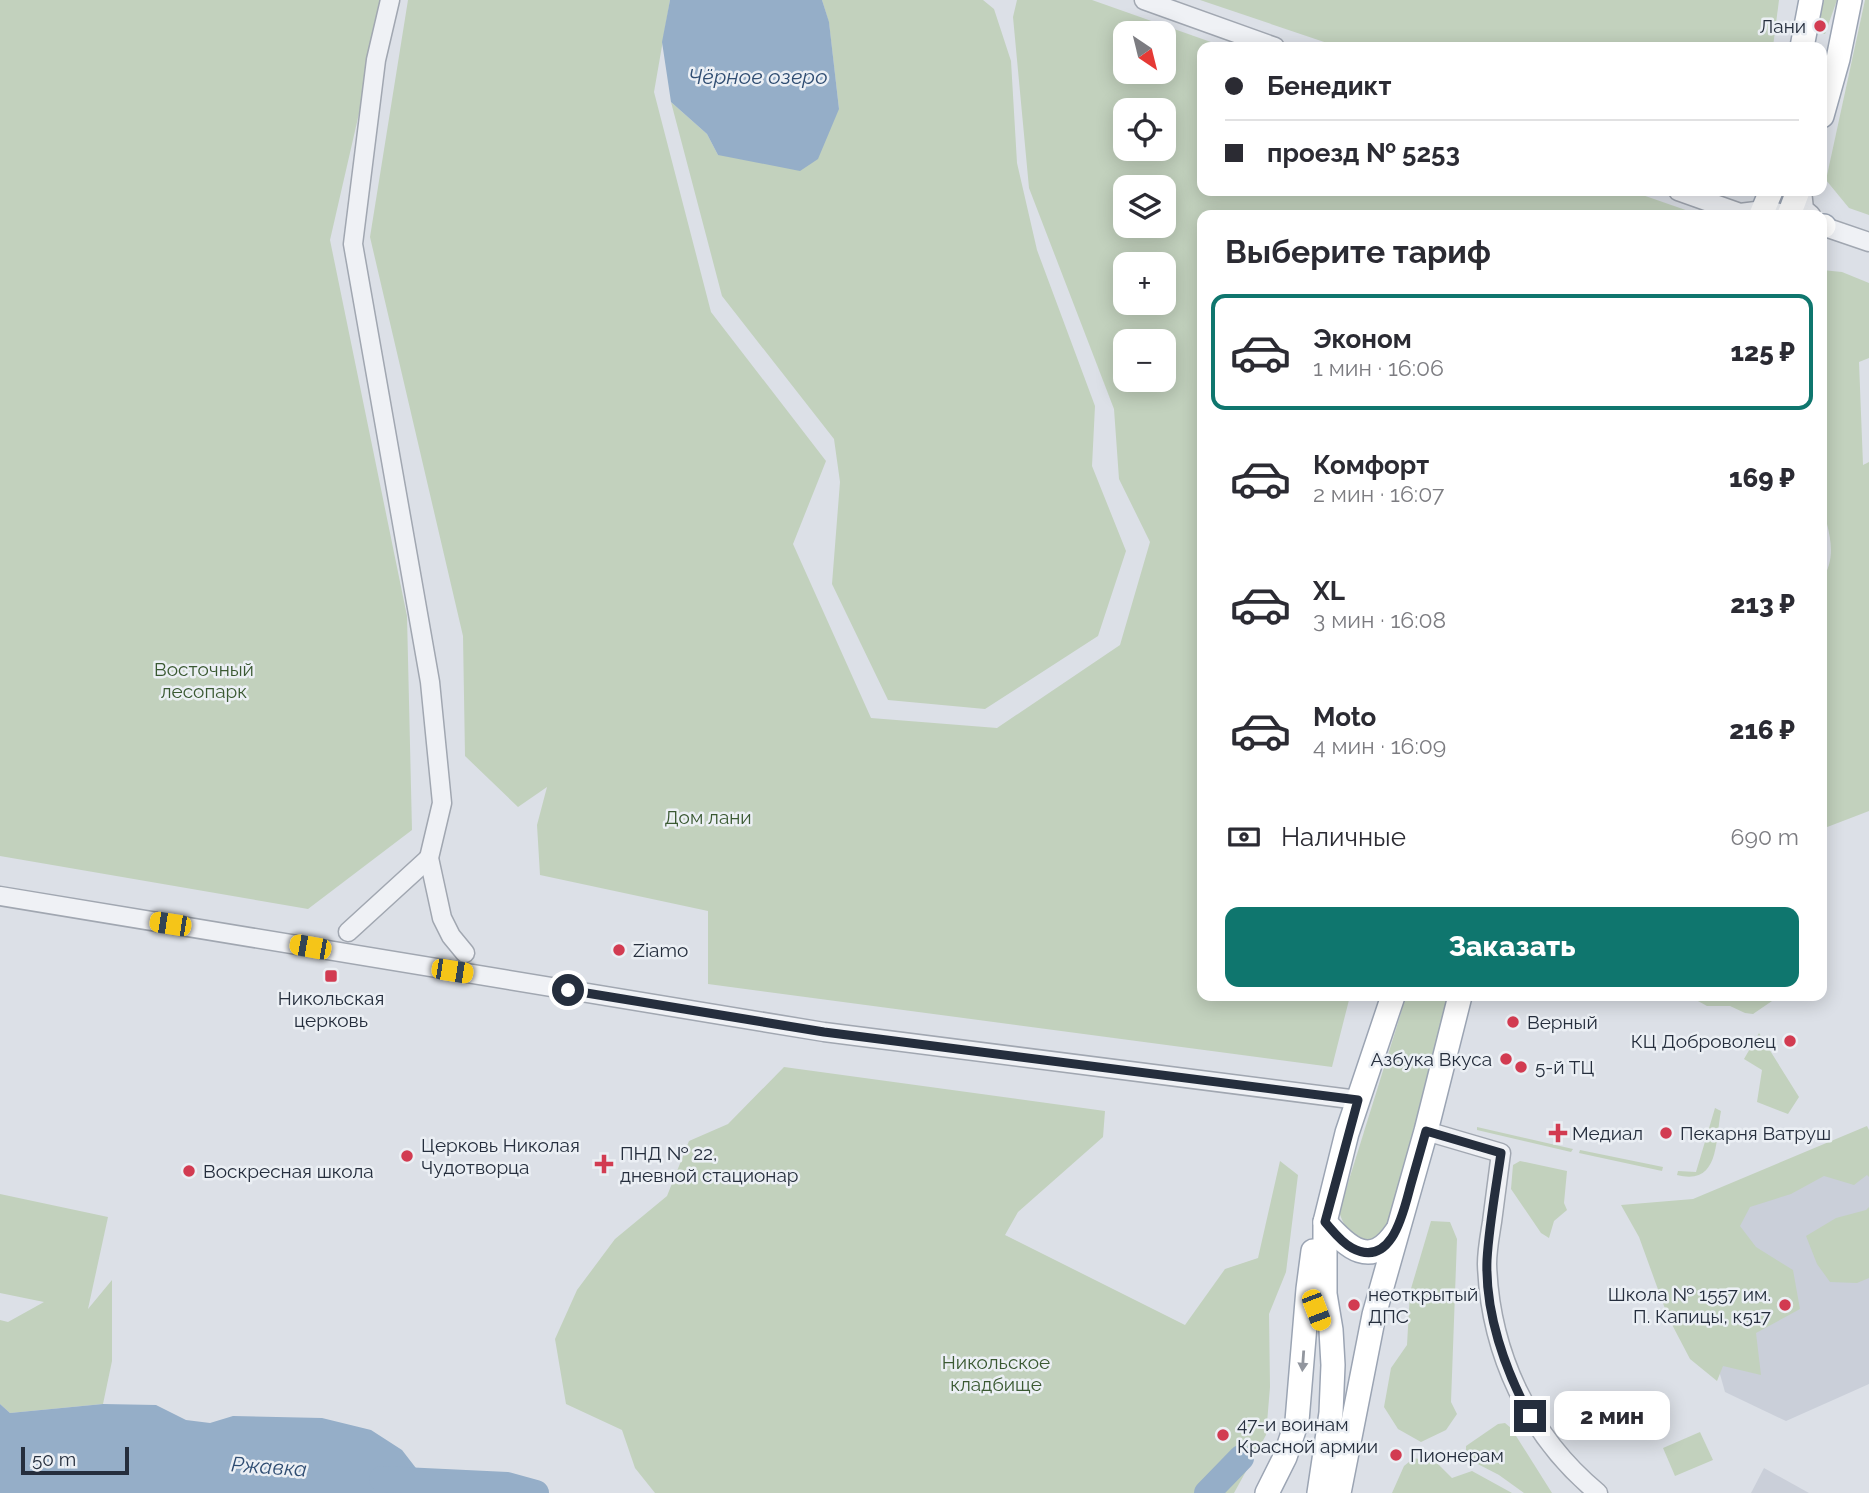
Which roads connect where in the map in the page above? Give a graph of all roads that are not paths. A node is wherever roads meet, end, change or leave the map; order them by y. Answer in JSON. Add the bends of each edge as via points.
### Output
{"nodes":[{"id":1,"x":390,"y":0,"type":"edge"},
{"id":2,"x":1144,"y":0,"type":"edge"},
{"id":3,"x":1811,"y":0,"type":"edge"},
{"id":4,"x":1850,"y":0,"type":"edge"},
{"id":5,"x":1261,"y":42,"type":"edge"},
{"id":6,"x":1804,"y":42,"type":"edge"},
{"id":7,"x":1827,"y":45,"type":"edge"},
{"id":8,"x":1838,"y":59,"type":"junction"},
{"id":9,"x":1827,"y":98,"type":"edge"},
{"id":10,"x":1692,"y":196,"type":"edge"},
{"id":11,"x":1732,"y":210,"type":"edge"},
{"id":12,"x":1827,"y":227,"type":"edge"},
{"id":13,"x":1869,"y":242,"type":"edge"},
{"id":14,"x":429,"y":858,"type":"junction"},
{"id":15,"x":0,"y":896,"type":"edge"},
{"id":16,"x":348,"y":932,"type":"dead end"},
{"id":17,"x":465,"y":953,"type":"dead end"},
{"id":18,"x":1392,"y":1001,"type":"edge"},
{"id":19,"x":1457,"y":1001,"type":"edge"},
{"id":20,"x":1358,"y":1100,"type":"junction"},
{"id":21,"x":1426,"y":1131,"type":"junction"},
{"id":22,"x":1325,"y":1222,"type":"junction"},
{"id":23,"x":1400,"y":1226,"type":"junction"},
{"id":24,"x":1308,"y":1289,"type":"junction"},
{"id":25,"x":1332,"y":1352,"type":"junction"},
{"id":26,"x":1331,"y":1413,"type":"junction"},
{"id":27,"x":1267,"y":1493,"type":"edge"},
{"id":28,"x":1303,"y":1493,"type":"edge"},
{"id":29,"x":1319,"y":1493,"type":"edge"},
{"id":30,"x":1339,"y":1493,"type":"edge"},
{"id":31,"x":1598,"y":1493,"type":"edge"}],
"edges":[{"from":1,"to":14,"type":"street","via":[[376,60],[353,244],[430,682],[442,803]]},
{"from":2,"to":5,"type":"street"},
{"from":3,"to":6,"type":"main road"},
{"from":4,"to":8,"type":"main road"},
{"from":7,"to":8,"type":"main road"},
{"from":8,"to":9,"type":"main road"},
{"from":10,"to":11,"type":"street"},
{"from":12,"to":13,"type":"street"},
{"from":14,"to":16,"type":"street"},
{"from":14,"to":17,"type":"street","via":[[448,942]]},
{"from":15,"to":20,"type":"street","via":[[824,1032]]},
{"from":18,"to":20,"type":"main road"},
{"from":19,"to":21,"type":"main road"},
{"from":20,"to":22,"type":"main road"},
{"from":21,"to":23,"type":"main road"},
{"from":21,"to":31,"type":"street","via":[[1501,1153],[1487,1261],[1491,1308],[1503,1351],[1516,1390],[1548,1444]]},
{"from":22,"to":23,"type":"main road","via":[[1341,1240],[1361,1252],[1387,1245]]},
{"from":22,"to":24,"type":"main road","via":[[1314,1248]]},
{"from":22,"to":25,"type":"main road","via":[[1325,1294]]},
{"from":23,"to":30,"type":"main road","via":[[1374,1315]]},
{"from":24,"to":25,"type":"main road"},
{"from":24,"to":27,"type":"main road","one_way":true,"via":[[1297,1421]]},
{"from":25,"to":26,"type":"main road"},
{"from":26,"to":28,"type":"main road"},
{"from":26,"to":29,"type":"main road"}]}
